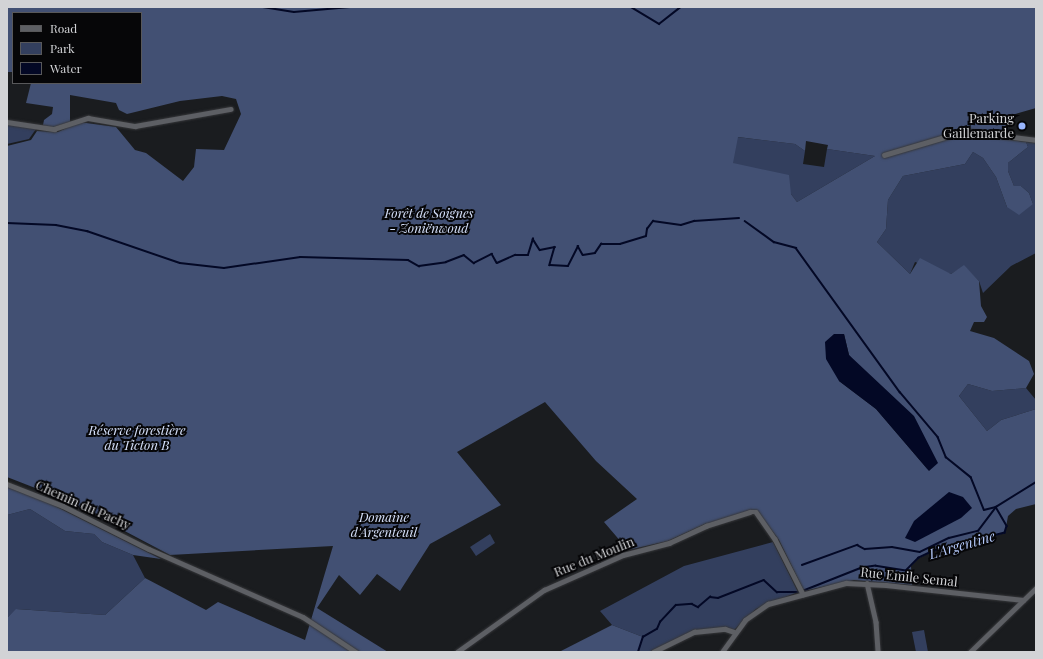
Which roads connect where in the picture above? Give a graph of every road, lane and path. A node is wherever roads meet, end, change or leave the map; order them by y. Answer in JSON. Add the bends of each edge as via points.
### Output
{"nodes":[{"id":1,"x":230,"y":109,"type":"dead end"},
{"id":2,"x":7,"y":122,"type":"edge"},
{"id":3,"x":1036,"y":140,"type":"edge"},
{"id":4,"x":884,"y":155,"type":"dead end"},
{"id":5,"x":7,"y":484,"type":"edge"},
{"id":6,"x":867,"y":583,"type":"junction"},
{"id":7,"x":1036,"y":588,"type":"edge"},
{"id":8,"x":803,"y":594,"type":"junction"},
{"id":9,"x":1023,"y":600,"type":"junction"},
{"id":10,"x":734,"y":632,"type":"junction"},
{"id":11,"x":356,"y":652,"type":"edge"},
{"id":12,"x":457,"y":652,"type":"edge"},
{"id":13,"x":653,"y":652,"type":"edge"},
{"id":14,"x":722,"y":652,"type":"edge"},
{"id":15,"x":878,"y":652,"type":"edge"},
{"id":16,"x":970,"y":652,"type":"edge"}],
"edges":[{"from":1,"to":2,"type":"street","via":[[135,126],[88,118],[54,129]]},
{"from":3,"to":4,"type":"street","via":[[965,131]]},
{"from":5,"to":11,"type":"street","name":"Chemin du Pachy","via":[[63,506],[149,549],[303,617]]},
{"from":6,"to":8,"type":"street","name":"Rue Emile Semal","via":[[846,583]]},
{"from":6,"to":9,"type":"street","name":"Rue Emile Semal"},
{"from":6,"to":15,"type":"street","via":[[876,622]]},
{"from":7,"to":9,"type":"street"},
{"from":8,"to":10,"type":"street","name":"Rue Emile Semal","via":[[762,607]]},
{"from":8,"to":12,"type":"street","name":"Rue du Moulin","via":[[775,538],[754,512],[706,526],[669,543],[623,555],[544,590]]},
{"from":9,"to":16,"type":"street"},
{"from":10,"to":13,"type":"street","via":[[725,629],[694,632]]},
{"from":10,"to":14,"type":"street","name":"Rue Emile Semal"}]}
